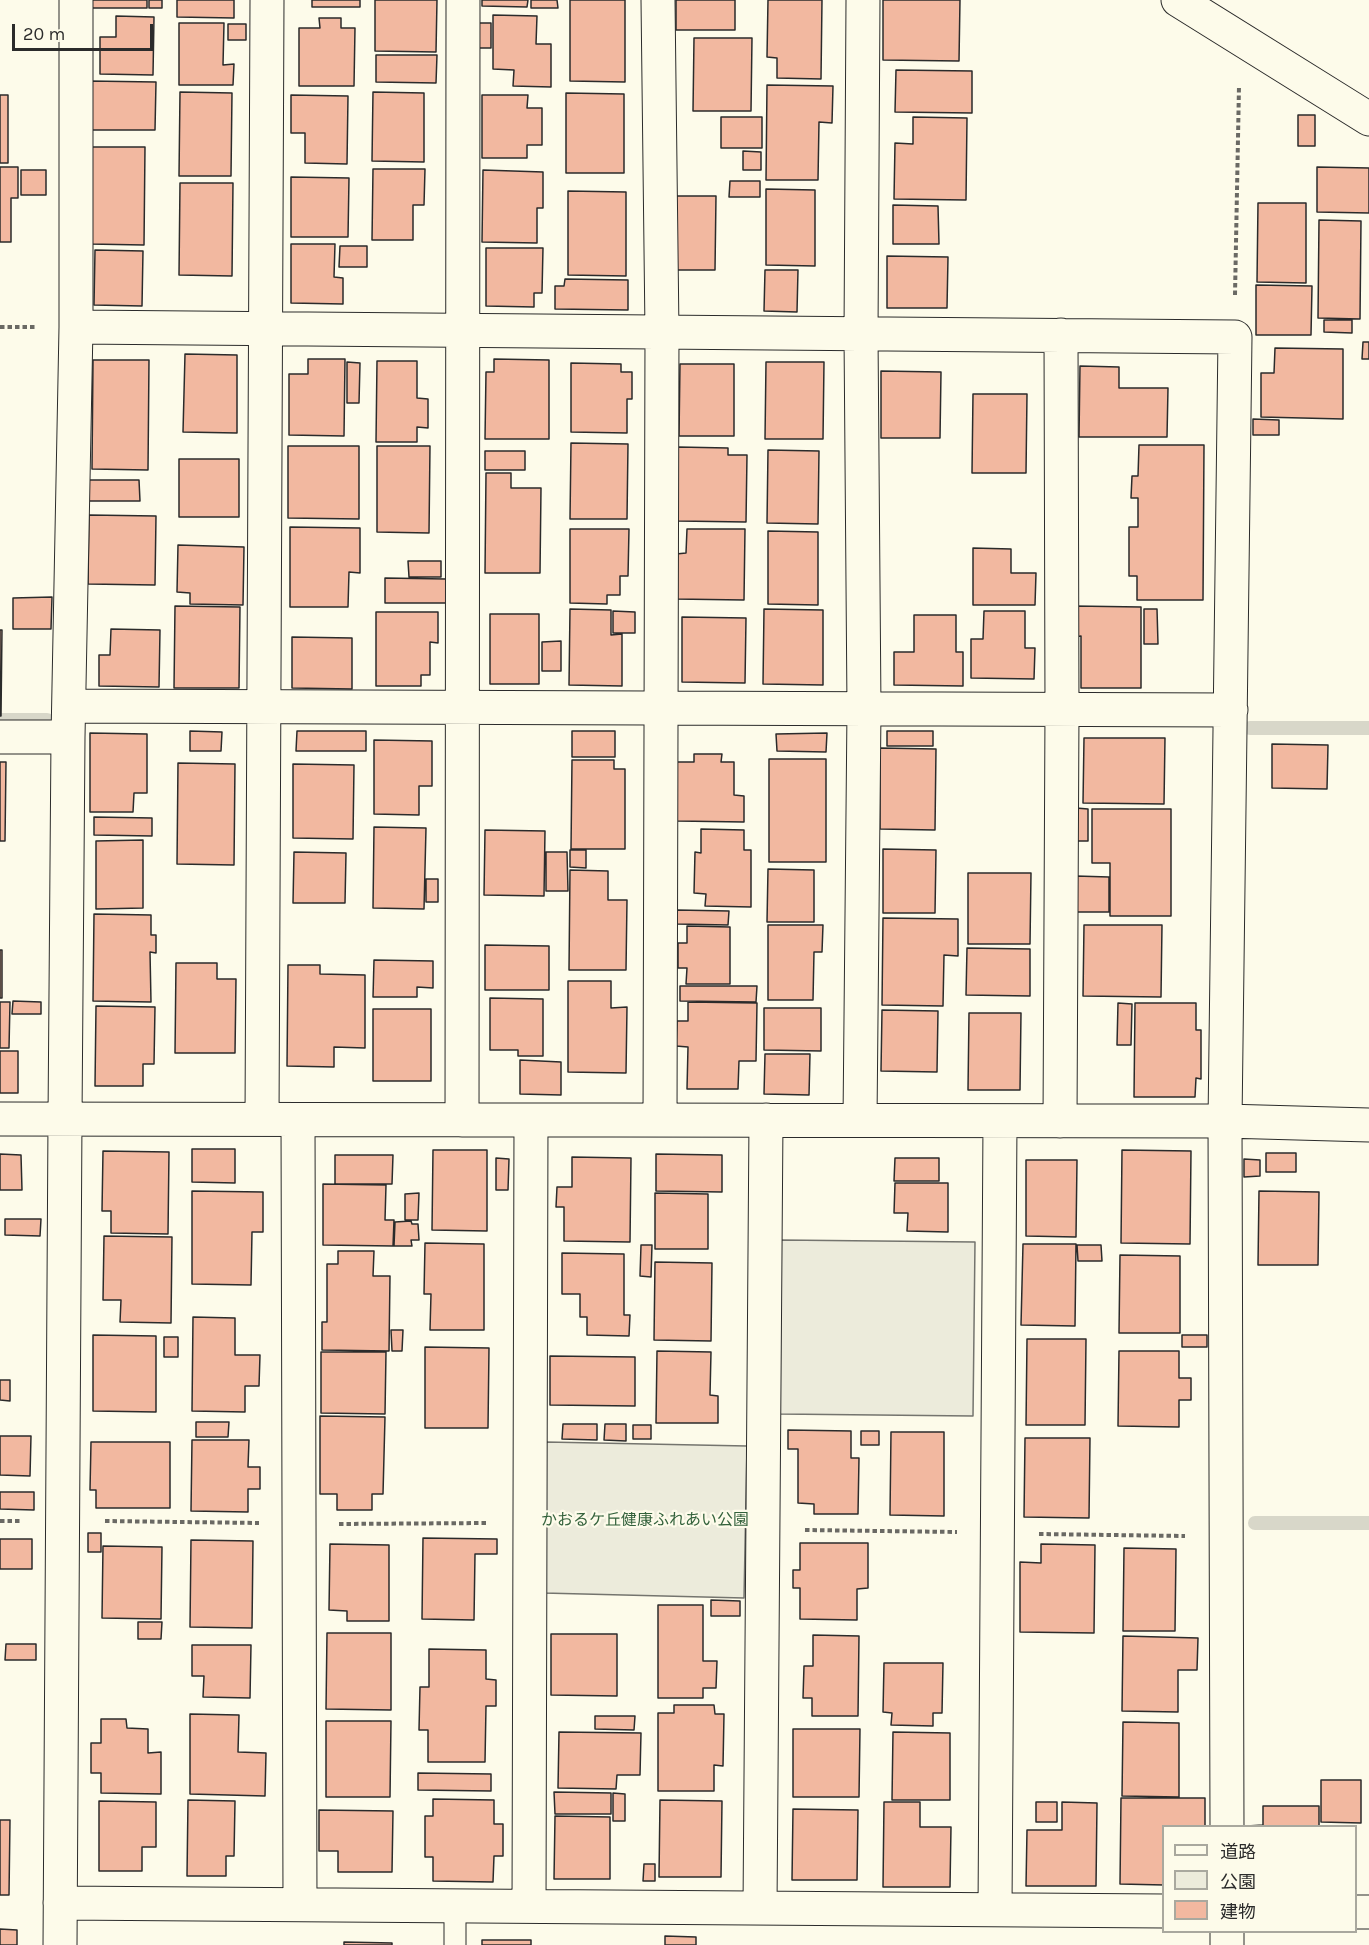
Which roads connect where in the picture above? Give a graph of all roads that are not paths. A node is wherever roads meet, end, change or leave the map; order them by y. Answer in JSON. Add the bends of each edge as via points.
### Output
{"nodes":[{"id":1,"x":76,"y":0,"type":"edge"},
{"id":2,"x":267,"y":0,"type":"edge"},
{"id":3,"x":463,"y":0,"type":"edge"},
{"id":4,"x":658,"y":0,"type":"edge"},
{"id":5,"x":863,"y":0,"type":"edge"},
{"id":6,"x":1178,"y":0,"type":"edge"},
{"id":7,"x":1217,"y":10,"type":"edge"},
{"id":8,"x":1369,"y":119,"type":"edge"},
{"id":9,"x":76,"y":327,"type":"junction"},
{"id":10,"x":266,"y":329,"type":"junction"},
{"id":11,"x":463,"y":330,"type":"junction"},
{"id":12,"x":662,"y":332,"type":"junction"},
{"id":13,"x":861,"y":334,"type":"junction"},
{"id":14,"x":1061,"y":335,"type":"junction"},
{"id":15,"x":264,"y":706,"type":"junction"},
{"id":16,"x":462,"y":707,"type":"junction"},
{"id":17,"x":660,"y":708,"type":"junction"},
{"id":18,"x":864,"y":709,"type":"junction"},
{"id":19,"x":1062,"y":710,"type":"junction"},
{"id":20,"x":1231,"y":710,"type":"junction"},
{"id":21,"x":69,"y":721,"type":"junction"},
{"id":22,"x":0,"y":737,"type":"edge"},
{"id":23,"x":0,"y":1119,"type":"edge"},
{"id":24,"x":64,"y":1119,"type":"junction"},
{"id":25,"x":262,"y":1119,"type":"junction"},
{"id":26,"x":298,"y":1119,"type":"junction"},
{"id":27,"x":531,"y":1119,"type":"junction"},
{"id":28,"x":462,"y":1120,"type":"junction"},
{"id":29,"x":660,"y":1120,"type":"junction"},
{"id":30,"x":766,"y":1120,"type":"junction"},
{"id":31,"x":860,"y":1120,"type":"junction"},
{"id":32,"x":1000,"y":1121,"type":"junction"},
{"id":33,"x":1060,"y":1121,"type":"junction"},
{"id":34,"x":1225,"y":1121,"type":"junction"},
{"id":35,"x":1369,"y":1125,"type":"edge"},
{"id":36,"x":1227,"y":1825,"type":"edge"},
{"id":37,"x":60,"y":1902,"type":"junction"},
{"id":38,"x":300,"y":1904,"type":"junction"},
{"id":39,"x":455,"y":1906,"type":"junction"},
{"id":40,"x":529,"y":1906,"type":"junction"},
{"id":41,"x":760,"y":1908,"type":"junction"},
{"id":42,"x":995,"y":1910,"type":"junction"},
{"id":43,"x":1162,"y":1911,"type":"edge"},
{"id":44,"x":60,"y":1945,"type":"edge"},
{"id":45,"x":455,"y":1945,"type":"edge"}],
"edges":[{"from":1,"to":9,"type":"street"},
{"from":2,"to":10,"type":"street"},
{"from":3,"to":11,"type":"street"},
{"from":4,"to":12,"type":"street"},
{"from":5,"to":13,"type":"street"},
{"from":6,"to":7,"type":"street"},
{"from":7,"to":8,"type":"street","via":[[1249,45]]},
{"from":9,"to":10,"type":"street"},
{"from":9,"to":21,"type":"street"},
{"from":10,"to":11,"type":"street"},
{"from":10,"to":15,"type":"street"},
{"from":11,"to":12,"type":"street"},
{"from":11,"to":16,"type":"street"},
{"from":12,"to":13,"type":"street"},
{"from":12,"to":17,"type":"street"},
{"from":13,"to":14,"type":"street"},
{"from":13,"to":18,"type":"street"},
{"from":14,"to":19,"type":"street"},
{"from":14,"to":20,"type":"street","via":[[1234,337]]},
{"from":15,"to":16,"type":"street"},
{"from":15,"to":21,"type":"street"},
{"from":15,"to":25,"type":"street"},
{"from":16,"to":17,"type":"street"},
{"from":16,"to":28,"type":"street"},
{"from":17,"to":18,"type":"street"},
{"from":17,"to":29,"type":"street"},
{"from":18,"to":19,"type":"street"},
{"from":18,"to":31,"type":"street"},
{"from":19,"to":20,"type":"street"},
{"from":19,"to":33,"type":"street"},
{"from":20,"to":34,"type":"street"},
{"from":21,"to":22,"type":"street"},
{"from":21,"to":24,"type":"street"},
{"from":23,"to":24,"type":"street"},
{"from":24,"to":25,"type":"street"},
{"from":24,"to":37,"type":"street"},
{"from":25,"to":26,"type":"street"},
{"from":26,"to":28,"type":"street"},
{"from":26,"to":38,"type":"street"},
{"from":27,"to":28,"type":"street"},
{"from":27,"to":29,"type":"street"},
{"from":27,"to":40,"type":"street"},
{"from":29,"to":30,"type":"street"},
{"from":30,"to":31,"type":"street"},
{"from":30,"to":41,"type":"street"},
{"from":31,"to":32,"type":"street"},
{"from":32,"to":33,"type":"street"},
{"from":32,"to":42,"type":"street"},
{"from":33,"to":34,"type":"street"},
{"from":34,"to":35,"type":"street"},
{"from":34,"to":36,"type":"street"},
{"from":37,"to":38,"type":"street"},
{"from":37,"to":44,"type":"street"},
{"from":38,"to":39,"type":"street"},
{"from":39,"to":40,"type":"street"},
{"from":39,"to":45,"type":"lane"},
{"from":40,"to":41,"type":"street"},
{"from":41,"to":42,"type":"street"},
{"from":42,"to":43,"type":"street"}]}
